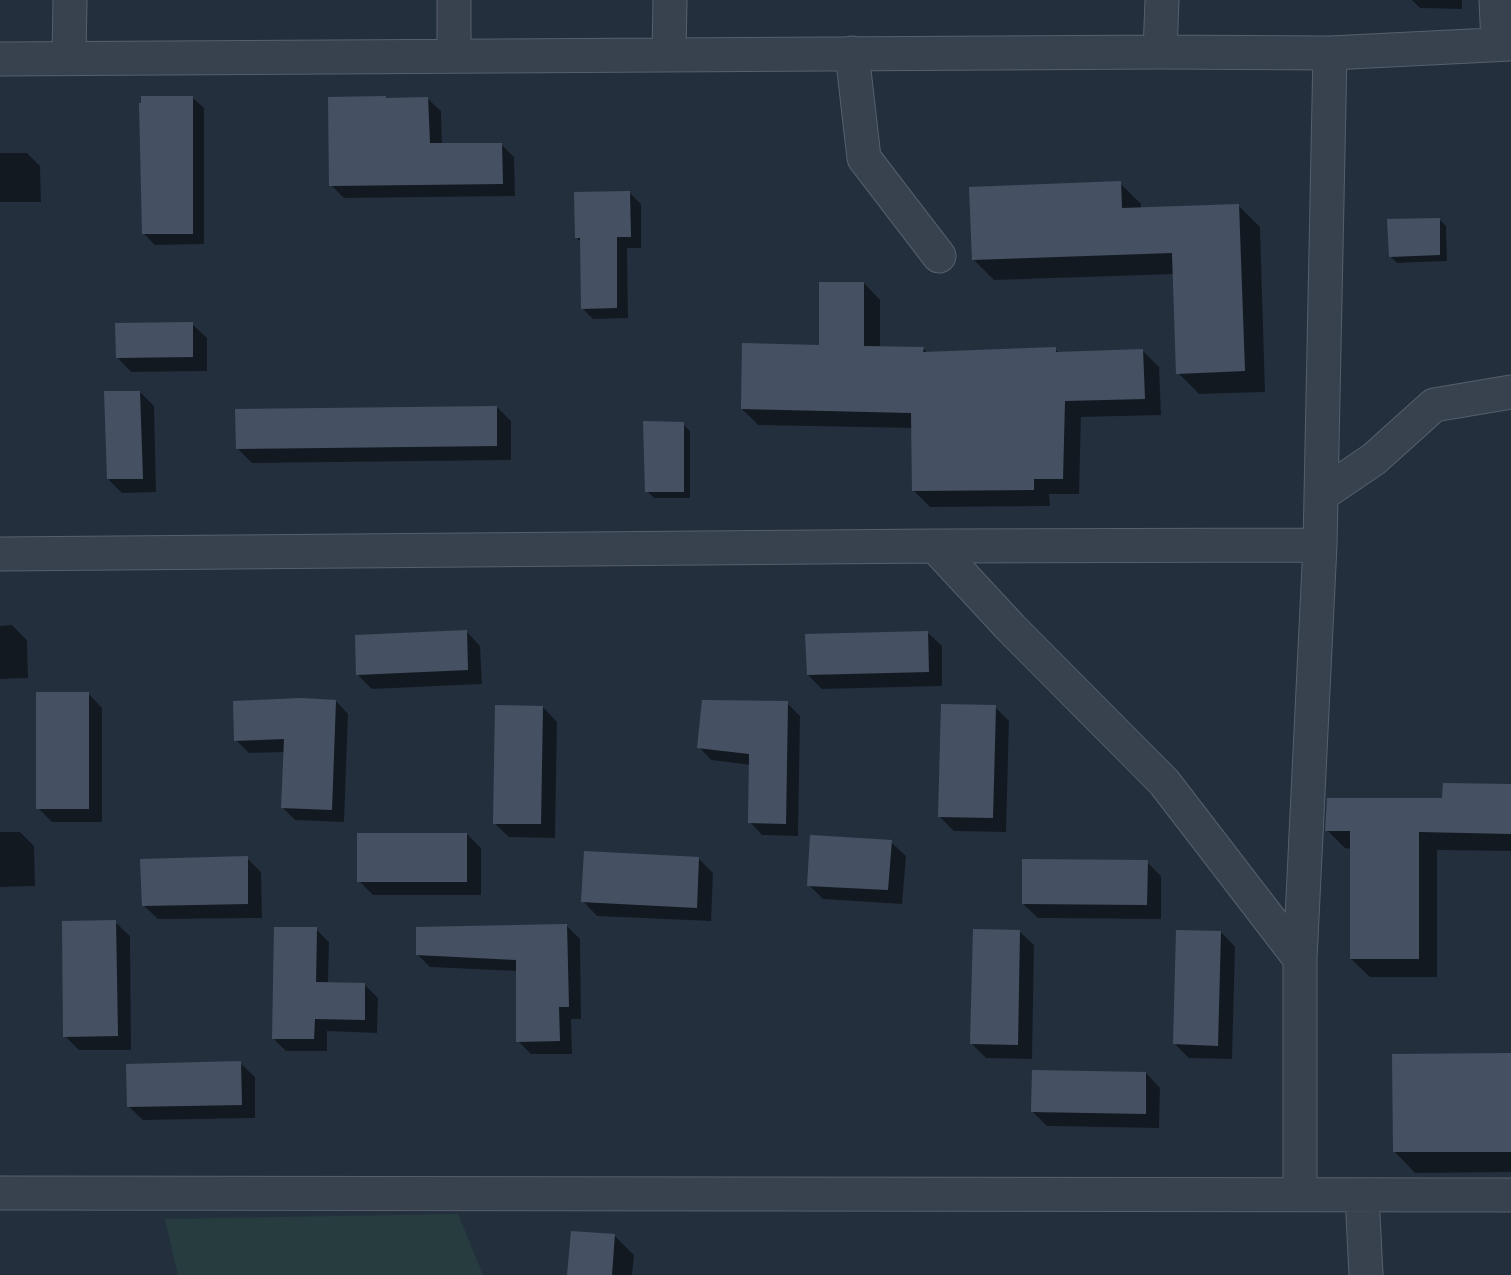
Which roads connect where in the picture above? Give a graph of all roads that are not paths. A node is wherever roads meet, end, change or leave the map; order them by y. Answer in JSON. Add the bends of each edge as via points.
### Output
{"nodes":[{"id":1,"x":70,"y":0,"type":"edge"},
{"id":2,"x":454,"y":0,"type":"edge"},
{"id":3,"x":670,"y":0,"type":"edge"},
{"id":4,"x":1162,"y":0,"type":"edge"},
{"id":5,"x":1496,"y":0,"type":"edge"},
{"id":6,"x":1505,"y":44,"type":"edge"},
{"id":7,"x":1160,"y":52,"type":"junction"},
{"id":8,"x":852,"y":53,"type":"junction"},
{"id":9,"x":1330,"y":53,"type":"junction"},
{"id":10,"x":669,"y":54,"type":"junction"},
{"id":11,"x":454,"y":55,"type":"junction"},
{"id":12,"x":69,"y":58,"type":"junction"},
{"id":13,"x":0,"y":59,"type":"edge"},
{"id":14,"x":939,"y":256,"type":"dead end"},
{"id":15,"x":1511,"y":392,"type":"edge"},
{"id":16,"x":1321,"y":495,"type":"junction"},
{"id":17,"x":1320,"y":545,"type":"junction"},
{"id":18,"x":935,"y":546,"type":"junction"},
{"id":19,"x":0,"y":554,"type":"edge"},
{"id":20,"x":1300,"y":959,"type":"junction"},
{"id":21,"x":0,"y":1193,"type":"edge"},
{"id":22,"x":1300,"y":1194,"type":"junction"},
{"id":23,"x":1362,"y":1195,"type":"junction"},
{"id":24,"x":1511,"y":1195,"type":"edge"},
{"id":25,"x":1366,"y":1275,"type":"edge"}],
"edges":[{"from":1,"to":12,"type":"street"},
{"from":2,"to":11,"type":"street"},
{"from":3,"to":10,"type":"street"},
{"from":4,"to":7,"type":"street"},
{"from":5,"to":6,"type":"street"},
{"from":6,"to":9,"type":"street"},
{"from":7,"to":8,"type":"street"},
{"from":7,"to":9,"type":"street"},
{"from":8,"to":10,"type":"street"},
{"from":8,"to":14,"type":"street","via":[[864,158]]},
{"from":9,"to":16,"type":"street"},
{"from":10,"to":11,"type":"street"},
{"from":11,"to":12,"type":"street"},
{"from":12,"to":13,"type":"street"},
{"from":15,"to":16,"type":"street","via":[[1434,405],[1374,459]]},
{"from":16,"to":17,"type":"street"},
{"from":17,"to":18,"type":"street"},
{"from":17,"to":20,"type":"street"},
{"from":18,"to":19,"type":"street"},
{"from":18,"to":20,"type":"street","via":[[1164,782]]},
{"from":20,"to":22,"type":"street"},
{"from":21,"to":22,"type":"street"},
{"from":22,"to":23,"type":"street"},
{"from":23,"to":24,"type":"street"},
{"from":23,"to":25,"type":"street"}]}
